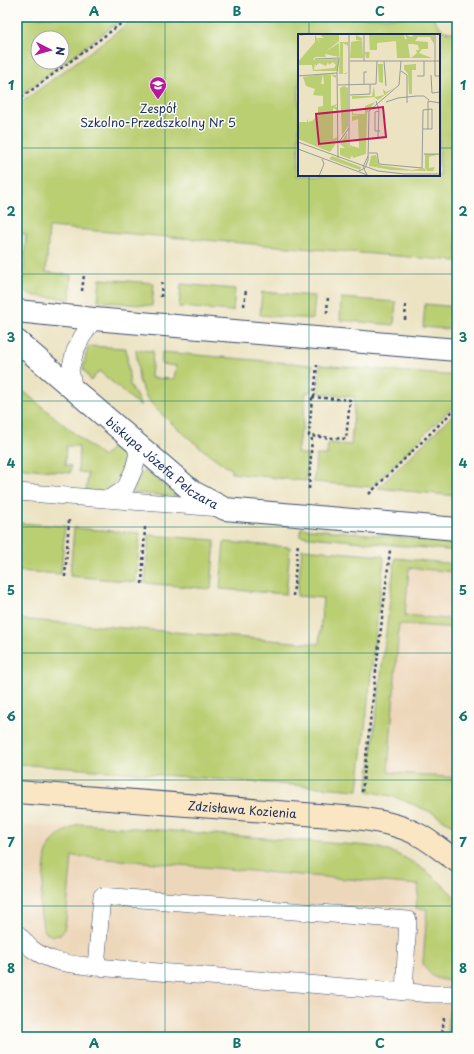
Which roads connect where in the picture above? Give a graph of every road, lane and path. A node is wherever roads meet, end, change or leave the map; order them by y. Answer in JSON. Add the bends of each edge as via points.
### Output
{"nodes":[{"id":1,"x":130,"y":17,"type":"edge"},
{"id":2,"x":17,"y":102,"type":"edge"},
{"id":3,"x":17,"y":311,"type":"edge"},
{"id":4,"x":94,"y":319,"type":"junction"},
{"id":5,"x":17,"y":341,"type":"edge"},
{"id":6,"x":457,"y":350,"type":"edge"},
{"id":7,"x":74,"y":390,"type":"junction"},
{"id":8,"x":457,"y":407,"type":"edge"},
{"id":9,"x":312,"y":436,"type":"junction"},
{"id":10,"x":133,"y":441,"type":"junction"},
{"id":11,"x":17,"y":492,"type":"edge"},
{"id":12,"x":72,"y":496,"type":"junction"},
{"id":13,"x":108,"y":499,"type":"junction"},
{"id":14,"x":225,"y":509,"type":"junction"},
{"id":15,"x":304,"y":515,"type":"junction"},
{"id":16,"x":348,"y":519,"type":"junction"},
{"id":17,"x":145,"y":527,"type":"dead end"},
{"id":18,"x":457,"y":529,"type":"edge"},
{"id":19,"x":390,"y":550,"type":"dead end"},
{"id":20,"x":65,"y":577,"type":"dead end"},
{"id":21,"x":142,"y":584,"type":"dead end"},
{"id":22,"x":293,"y":596,"type":"dead end"},
{"id":23,"x":17,"y":792,"type":"edge"},
{"id":24,"x":362,"y":792,"type":"dead end"},
{"id":25,"x":457,"y":861,"type":"edge"},
{"id":26,"x":17,"y":933,"type":"edge"},
{"id":27,"x":96,"y":967,"type":"junction"},
{"id":28,"x":404,"y":992,"type":"junction"},
{"id":29,"x":457,"y":994,"type":"edge"}],
"edges":[{"from":1,"to":2,"type":"path"},
{"from":3,"to":4,"type":"street"},
{"from":4,"to":6,"type":"street"},
{"from":4,"to":7,"type":"lane","via":[[75,352],[70,370]]},
{"from":5,"to":7,"type":"street","name":"biskupa Józefa Pelczara"},
{"from":7,"to":10,"type":"street","name":"biskupa Józefa Pelczara"},
{"from":8,"to":16,"type":"path","via":[[375,488]]},
{"from":9,"to":9,"type":"path","via":[[309,436],[312,397],[350,400],[346,439]]},
{"from":9,"to":15,"type":"path","via":[[310,481]]},
{"from":10,"to":13,"type":"lane","via":[[138,453],[134,469],[126,487]]},
{"from":10,"to":14,"type":"street","name":"biskupa Józefa Pelczara","via":[[193,492]]},
{"from":11,"to":12,"type":"lane"},
{"from":12,"to":13,"type":"lane"},
{"from":12,"to":20,"type":"path"},
{"from":13,"to":14,"type":"lane"},
{"from":14,"to":15,"type":"street","name":"biskupa Józefa Pelczara"},
{"from":15,"to":16,"type":"street","name":"biskupa Józefa Pelczara"},
{"from":15,"to":22,"type":"path"},
{"from":16,"to":18,"type":"street","name":"biskupa Józefa Pelczara"},
{"from":17,"to":21,"type":"path"},
{"from":19,"to":24,"type":"path"},
{"from":23,"to":25,"type":"street","name":"Zdzisława Kozienia","via":[[375,820],[420,836]]},
{"from":26,"to":27,"type":"lane","via":[[45,957],[58,962]]},
{"from":27,"to":28,"type":"lane"},
{"from":27,"to":28,"type":"lane","via":[[102,896],[408,920]]},
{"from":28,"to":29,"type":"lane"}]}
